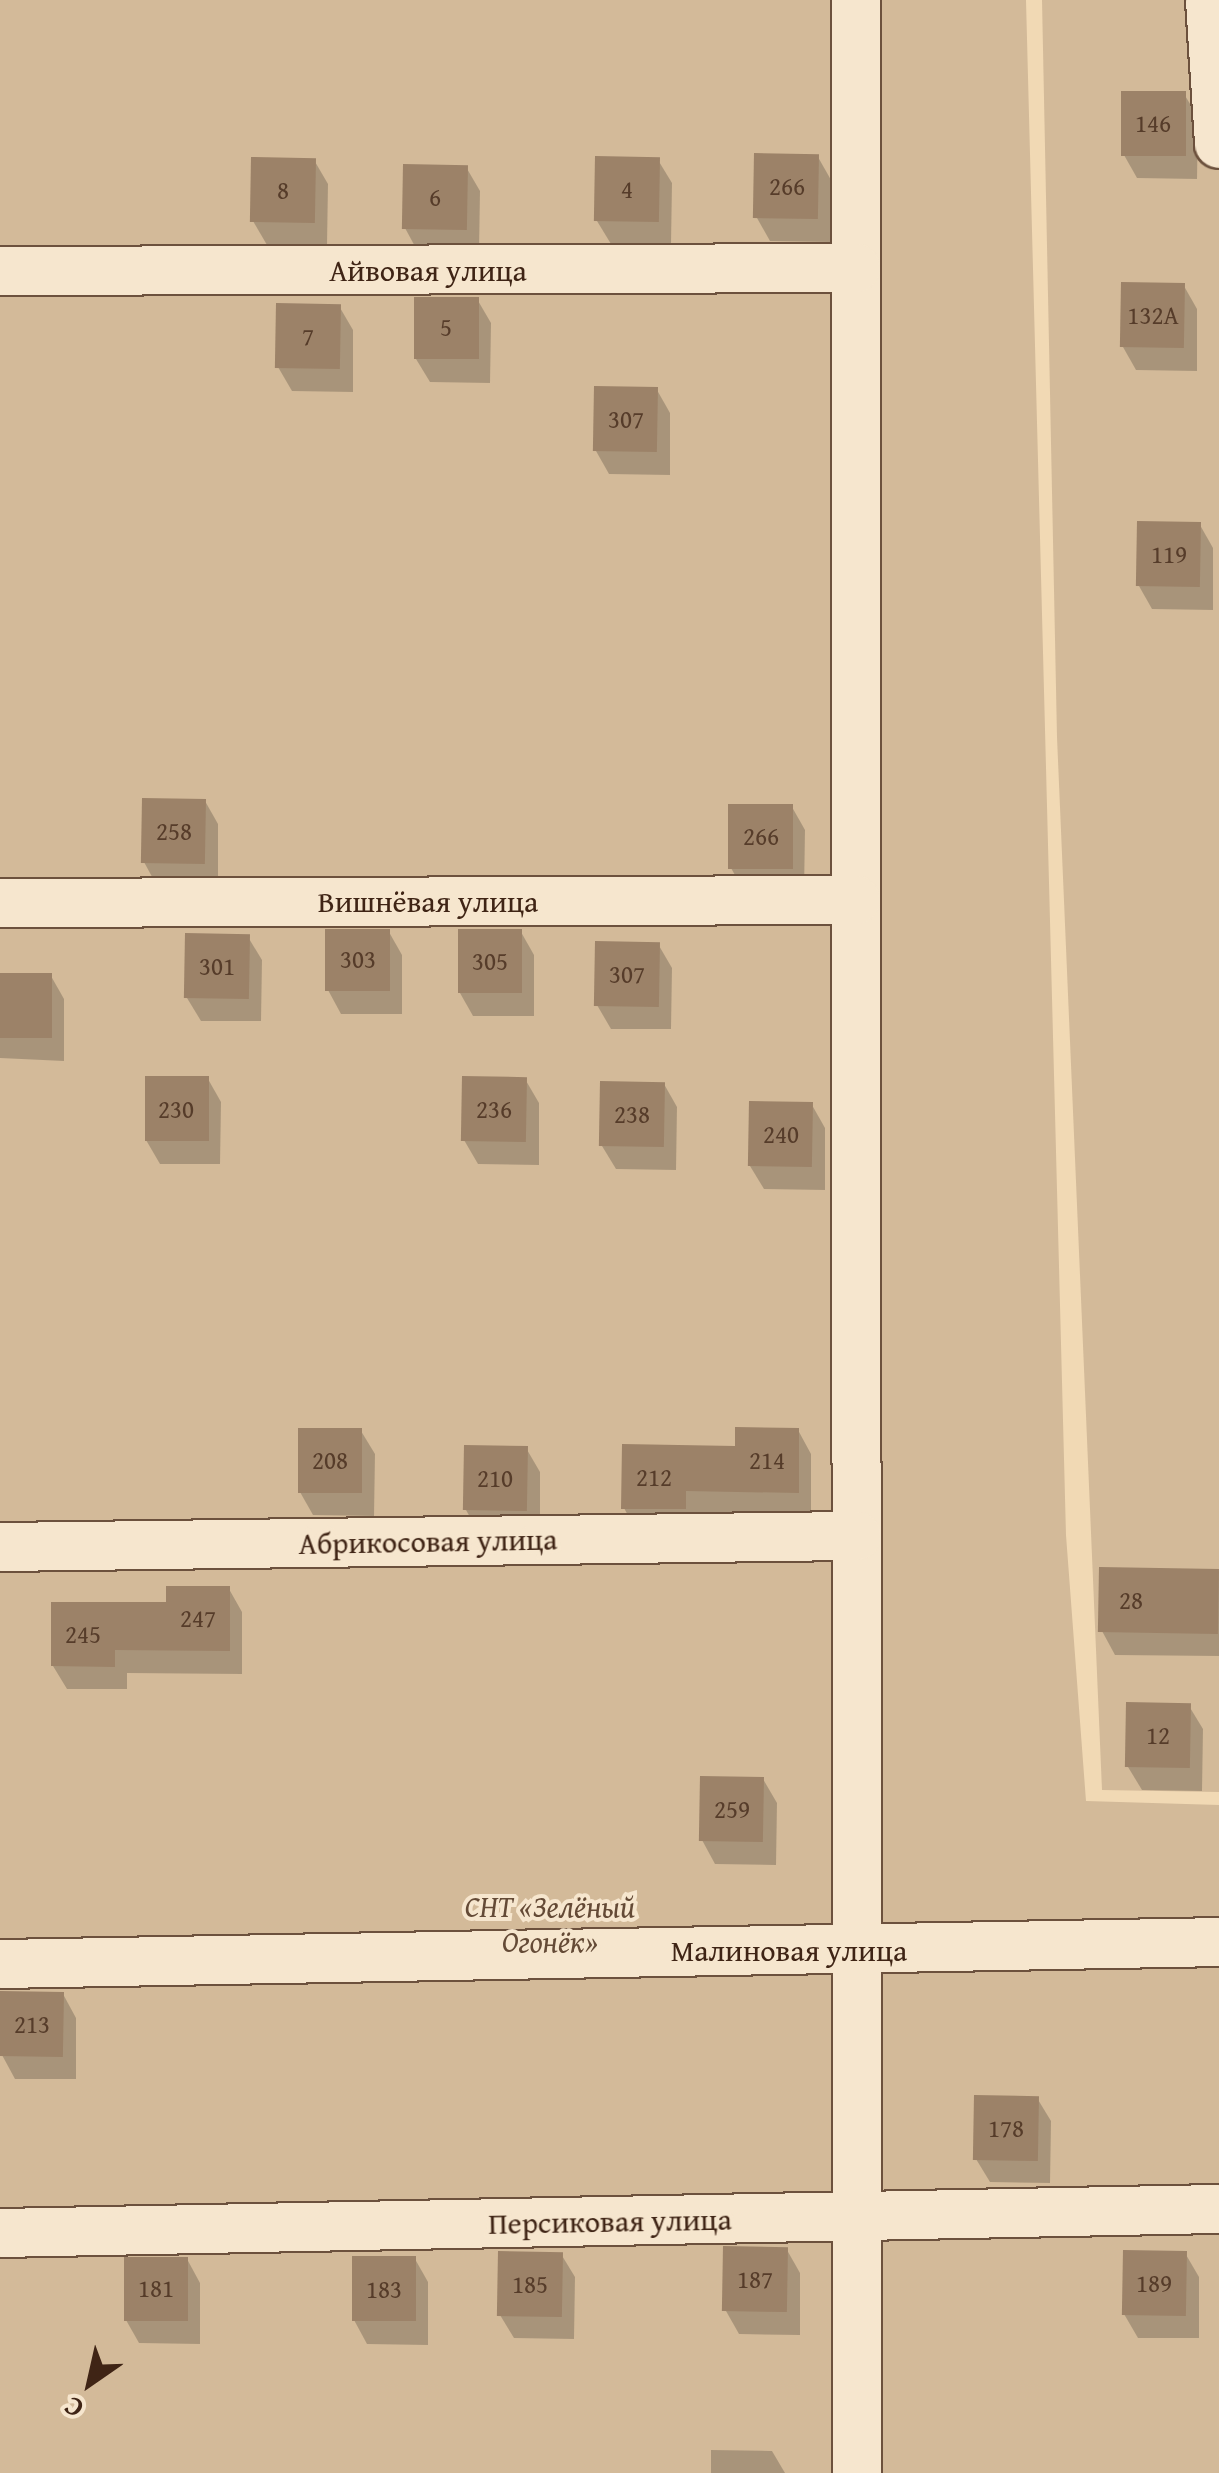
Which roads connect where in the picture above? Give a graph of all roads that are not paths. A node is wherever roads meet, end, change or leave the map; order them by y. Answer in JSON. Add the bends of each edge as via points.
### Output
{"nodes":[{"id":1,"x":856,"y":0,"type":"edge"},
{"id":2,"x":1210,"y":0,"type":"edge"},
{"id":3,"x":1219,"y":144,"type":"edge"},
{"id":4,"x":856,"y":268,"type":"junction"},
{"id":5,"x":0,"y":271,"type":"edge"},
{"id":6,"x":856,"y":900,"type":"junction"},
{"id":7,"x":0,"y":903,"type":"edge"},
{"id":8,"x":856,"y":1536,"type":"junction"},
{"id":9,"x":0,"y":1547,"type":"edge"},
{"id":10,"x":1219,"y":1942,"type":"edge"},
{"id":11,"x":857,"y":1952,"type":"junction"},
{"id":12,"x":0,"y":1964,"type":"edge"},
{"id":13,"x":1219,"y":2209,"type":"edge"},
{"id":14,"x":857,"y":2216,"type":"junction"},
{"id":15,"x":0,"y":2234,"type":"edge"},
{"id":16,"x":857,"y":2473,"type":"edge"}],
"edges":[{"from":1,"to":4,"type":"street"},
{"from":2,"to":3,"type":"street"},
{"from":4,"to":5,"type":"street","name":"Айвовая улица"},
{"from":4,"to":6,"type":"street"},
{"from":6,"to":7,"type":"street","name":"Вишнёвая улица"},
{"from":6,"to":8,"type":"street"},
{"from":8,"to":9,"type":"street","name":"Абрикосовая улица"},
{"from":8,"to":11,"type":"street"},
{"from":10,"to":11,"type":"street","name":"Малиновая улица"},
{"from":11,"to":12,"type":"street","name":"Малиновая улица"},
{"from":11,"to":14,"type":"street"},
{"from":13,"to":14,"type":"street","name":"Персиковая улица"},
{"from":14,"to":15,"type":"street","name":"Персиковая улица"},
{"from":14,"to":16,"type":"street"}]}
